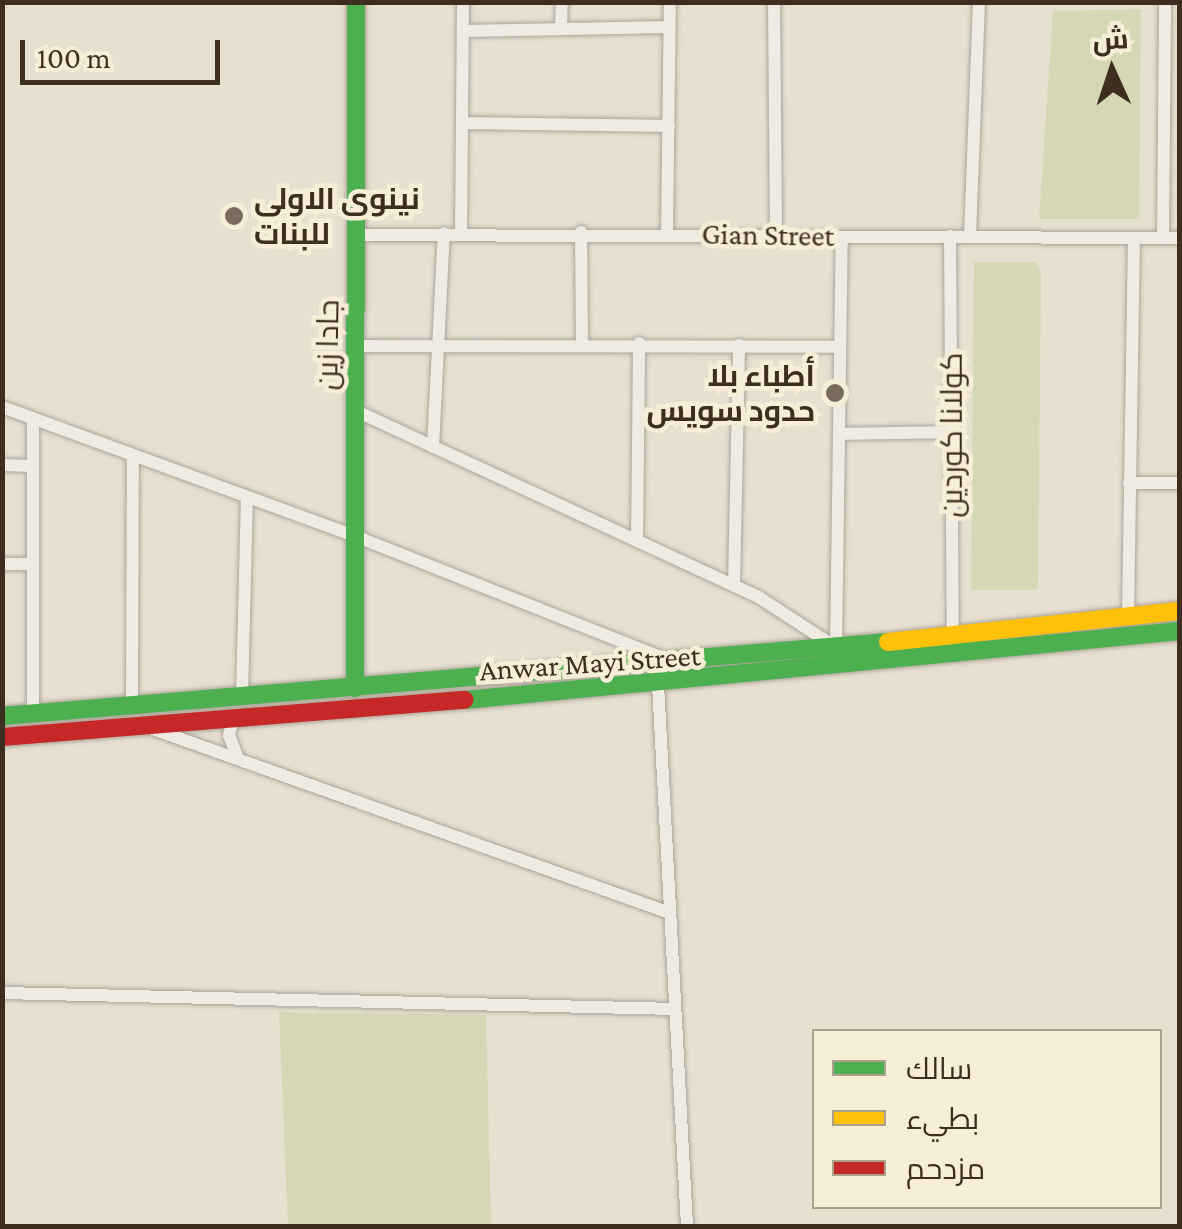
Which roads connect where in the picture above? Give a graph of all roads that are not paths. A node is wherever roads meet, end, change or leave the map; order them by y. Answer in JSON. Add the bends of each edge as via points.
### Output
{"nodes":[{"id":1,"x":356,"y":2,"type":"edge"},
{"id":2,"x":464,"y":2,"type":"edge"},
{"id":3,"x":562,"y":2,"type":"edge"},
{"id":4,"x":670,"y":2,"type":"edge"},
{"id":5,"x":774,"y":2,"type":"edge"},
{"id":6,"x":979,"y":2,"type":"edge"},
{"id":7,"x":1166,"y":2,"type":"edge"},
{"id":8,"x":670,"y":27,"type":"junction"},
{"id":9,"x":561,"y":28,"type":"junction"},
{"id":10,"x":463,"y":31,"type":"junction"},
{"id":11,"x":1173,"y":98,"type":"edge"},
{"id":12,"x":464,"y":123,"type":"junction"},
{"id":13,"x":668,"y":126,"type":"junction"},
{"id":14,"x":580,"y":232,"type":"junction"},
{"id":15,"x":461,"y":233,"type":"junction"},
{"id":16,"x":444,"y":234,"type":"junction"},
{"id":17,"x":668,"y":234,"type":"junction"},
{"id":18,"x":357,"y":235,"type":"junction"},
{"id":19,"x":776,"y":236,"type":"junction"},
{"id":20,"x":950,"y":236,"type":"junction"},
{"id":21,"x":970,"y":236,"type":"junction"},
{"id":22,"x":842,"y":237,"type":"junction"},
{"id":23,"x":1134,"y":238,"type":"junction"},
{"id":24,"x":1162,"y":238,"type":"junction"},
{"id":25,"x":1180,"y":238,"type":"edge"},
{"id":26,"x":582,"y":343,"type":"junction"},
{"id":27,"x":639,"y":343,"type":"junction"},
{"id":28,"x":437,"y":345,"type":"junction"},
{"id":29,"x":738,"y":345,"type":"junction"},
{"id":30,"x":358,"y":346,"type":"junction"},
{"id":31,"x":840,"y":347,"type":"junction"},
{"id":32,"x":2,"y":407,"type":"edge"},
{"id":33,"x":354,"y":410,"type":"junction"},
{"id":34,"x":33,"y":418,"type":"junction"},
{"id":35,"x":952,"y":432,"type":"junction"},
{"id":36,"x":839,"y":434,"type":"junction"},
{"id":37,"x":433,"y":447,"type":"junction"},
{"id":38,"x":133,"y":456,"type":"junction"},
{"id":39,"x":2,"y":465,"type":"edge"},
{"id":40,"x":32,"y":466,"type":"junction"},
{"id":41,"x":1130,"y":482,"type":"junction"},
{"id":42,"x":1180,"y":484,"type":"edge"},
{"id":43,"x":247,"y":499,"type":"junction"},
{"id":44,"x":354,"y":536,"type":"junction"},
{"id":45,"x":636,"y":542,"type":"junction"},
{"id":46,"x":2,"y":564,"type":"edge"},
{"id":47,"x":30,"y":564,"type":"junction"},
{"id":48,"x":734,"y":586,"type":"junction"},
{"id":49,"x":1180,"y":611,"type":"edge"},
{"id":50,"x":1128,"y":616,"type":"junction"},
{"id":51,"x":1180,"y":631,"type":"edge"},
{"id":52,"x":953,"y":634,"type":"junction"},
{"id":53,"x":836,"y":648,"type":"junction"},
{"id":54,"x":677,"y":664,"type":"junction"},
{"id":55,"x":474,"y":679,"type":"junction"},
{"id":56,"x":658,"y":684,"type":"junction"},
{"id":57,"x":355,"y":688,"type":"junction"},
{"id":58,"x":476,"y":699,"type":"junction"},
{"id":59,"x":132,"y":706,"type":"junction"},
{"id":60,"x":238,"y":707,"type":"junction"},
{"id":61,"x":33,"y":714,"type":"junction"},
{"id":62,"x":2,"y":716,"type":"edge"},
{"id":63,"x":141,"y":724,"type":"junction"},
{"id":64,"x":2,"y":737,"type":"edge"},
{"id":65,"x":238,"y":758,"type":"junction"},
{"id":66,"x":670,"y":913,"type":"junction"},
{"id":67,"x":2,"y":993,"type":"edge"},
{"id":68,"x":674,"y":1008,"type":"junction"},
{"id":69,"x":687,"y":1226,"type":"edge"}],
"edges":[{"from":1,"to":18,"type":"main road","name":"جادا زین"},
{"from":2,"to":10,"type":"street"},
{"from":3,"to":9,"type":"street"},
{"from":4,"to":8,"type":"street"},
{"from":5,"to":19,"type":"street"},
{"from":6,"to":21,"type":"street"},
{"from":7,"to":11,"type":"street"},
{"from":8,"to":9,"type":"street"},
{"from":8,"to":13,"type":"street"},
{"from":9,"to":10,"type":"street"},
{"from":10,"to":12,"type":"street"},
{"from":11,"to":24,"type":"street"},
{"from":12,"to":13,"type":"street"},
{"from":12,"to":15,"type":"street"},
{"from":13,"to":17,"type":"street"},
{"from":14,"to":15,"type":"street","name":"Gian Street"},
{"from":14,"to":17,"type":"street","name":"Gian Street"},
{"from":14,"to":26,"type":"street"},
{"from":15,"to":16,"type":"street","name":"Gian Street"},
{"from":16,"to":18,"type":"street","name":"Gian Street"},
{"from":16,"to":28,"type":"street"},
{"from":17,"to":19,"type":"street","name":"Gian Street"},
{"from":18,"to":30,"type":"main road","name":"جادا زین"},
{"from":19,"to":22,"type":"street","name":"Gian Street"},
{"from":20,"to":21,"type":"street","name":"Gian Street"},
{"from":20,"to":22,"type":"street","name":"Gian Street"},
{"from":20,"to":35,"type":"street","name":"کولانا کوردین"},
{"from":21,"to":23,"type":"street","name":"Gian Street"},
{"from":22,"to":31,"type":"street"},
{"from":23,"to":24,"type":"street","name":"Gian Street"},
{"from":23,"to":41,"type":"street"},
{"from":24,"to":25,"type":"street","name":"Gian Street"},
{"from":26,"to":27,"type":"street"},
{"from":26,"to":28,"type":"street"},
{"from":27,"to":29,"type":"street"},
{"from":27,"to":45,"type":"street"},
{"from":28,"to":30,"type":"street"},
{"from":28,"to":37,"type":"street"},
{"from":29,"to":31,"type":"street"},
{"from":29,"to":48,"type":"street"},
{"from":30,"to":33,"type":"main road","name":"جادا زین"},
{"from":31,"to":36,"type":"street"},
{"from":32,"to":34,"type":"street"},
{"from":33,"to":37,"type":"street"},
{"from":33,"to":44,"type":"main road","name":"جادا زین"},
{"from":34,"to":38,"type":"street"},
{"from":34,"to":40,"type":"street"},
{"from":35,"to":36,"type":"street"},
{"from":35,"to":52,"type":"street","name":"کولانا کوردین"},
{"from":36,"to":53,"type":"street"},
{"from":37,"to":45,"type":"street"},
{"from":38,"to":43,"type":"street"},
{"from":38,"to":59,"type":"street"},
{"from":39,"to":40,"type":"street"},
{"from":40,"to":47,"type":"street"},
{"from":41,"to":42,"type":"street"},
{"from":41,"to":50,"type":"street"},
{"from":43,"to":44,"type":"street"},
{"from":43,"to":60,"type":"street"},
{"from":44,"to":54,"type":"street"},
{"from":44,"to":57,"type":"main road","name":"جادا زین"},
{"from":45,"to":48,"type":"street"},
{"from":46,"to":47,"type":"street"},
{"from":47,"to":61,"type":"street"},
{"from":48,"to":53,"type":"street"},
{"from":49,"to":50,"type":"main road","name":"Anwar Mayi Street"},
{"from":50,"to":52,"type":"main road","name":"Anwar Mayi Street"},
{"from":51,"to":56,"type":"main road","name":"Anwar Mayi Street","via":[[955,659]]},
{"from":52,"to":53,"type":"main road","name":"Anwar Mayi Street"},
{"from":53,"to":54,"type":"main road","name":"Anwar Mayi Street"},
{"from":54,"to":55,"type":"main road","name":"Anwar Mayi Street"},
{"from":55,"to":57,"type":"main road","name":"Anwar Mayi Street"},
{"from":55,"to":58,"type":"main road"},
{"from":56,"to":58,"type":"main road","name":"Anwar Mayi Street"},
{"from":56,"to":66,"type":"street"},
{"from":57,"to":60,"type":"main road","name":"Anwar Mayi Street"},
{"from":58,"to":60,"type":"main road","name":"Anwar Mayi Street"},
{"from":59,"to":60,"type":"main road","name":"Anwar Mayi Street"},
{"from":59,"to":61,"type":"main road","name":"Anwar Mayi Street"},
{"from":60,"to":63,"type":"main road","name":"Anwar Mayi Street"},
{"from":60,"to":65,"type":"street","via":[[229,735]]},
{"from":61,"to":62,"type":"main road","name":"Anwar Mayi Street"},
{"from":63,"to":64,"type":"main road","name":"Anwar Mayi Street"},
{"from":63,"to":65,"type":"street"},
{"from":65,"to":66,"type":"street"},
{"from":66,"to":68,"type":"street"},
{"from":67,"to":68,"type":"street"},
{"from":68,"to":69,"type":"street"}]}
